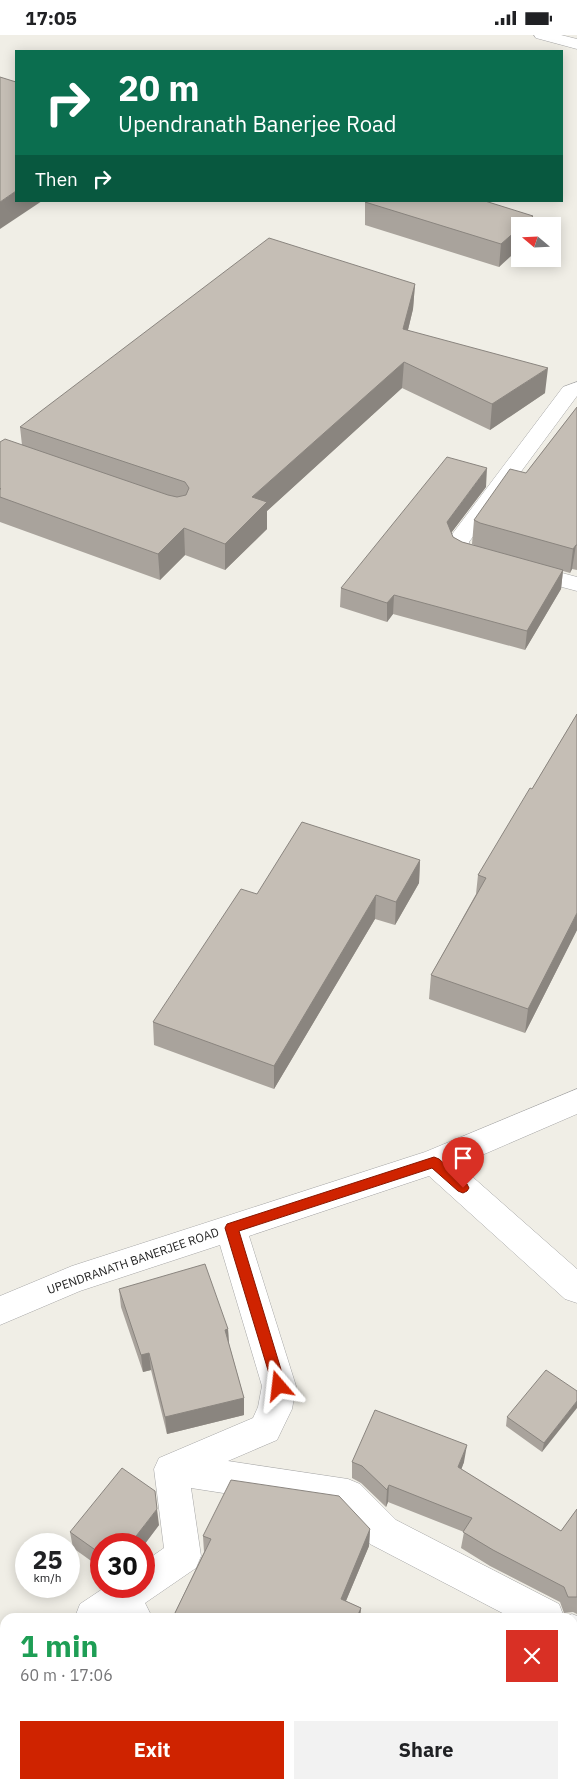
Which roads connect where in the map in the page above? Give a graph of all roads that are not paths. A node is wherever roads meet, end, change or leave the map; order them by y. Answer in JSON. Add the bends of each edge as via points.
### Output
{"nodes":[{"id":1,"x":542,"y":35,"type":"edge"},
{"id":2,"x":577,"y":44,"type":"edge"},
{"id":3,"x":577,"y":388,"type":"edge"},
{"id":4,"x":577,"y":584,"type":"edge"},
{"id":5,"x":577,"y":1101,"type":"edge"},
{"id":6,"x":434,"y":1162,"type":"junction"},
{"id":7,"x":231,"y":1228,"type":"junction"},
{"id":8,"x":577,"y":1289,"type":"edge"},
{"id":9,"x":0,"y":1311,"type":"edge"},
{"id":10,"x":171,"y":1469,"type":"junction"},
{"id":11,"x":155,"y":1575,"type":"edge"},
{"id":12,"x":127,"y":1598,"type":"edge"},
{"id":13,"x":113,"y":1613,"type":"edge"},
{"id":14,"x":538,"y":1613,"type":"edge"}],
"edges":[{"from":1,"to":2,"type":"street"},
{"from":3,"to":4,"type":"street","via":[[570,391],[458,542],[460,549],[469,554]]},
{"from":5,"to":6,"type":"street","name":"UPENDRANATH BANERJEE ROAD"},
{"from":6,"to":7,"type":"street","name":"UPENDRANATH BANERJEE ROAD"},
{"from":6,"to":8,"type":"street"},
{"from":7,"to":9,"type":"street","name":"UPENDRANATH BANERJEE ROAD","via":[[72,1280]]},
{"from":7,"to":10,"type":"street","via":[[279,1386],[275,1409],[265,1429]]},
{"from":10,"to":11,"type":"street","via":[[183,1556]]},
{"from":10,"to":14,"type":"street","via":[[348,1496],[377,1528]]},
{"from":12,"to":13,"type":"street"}]}
